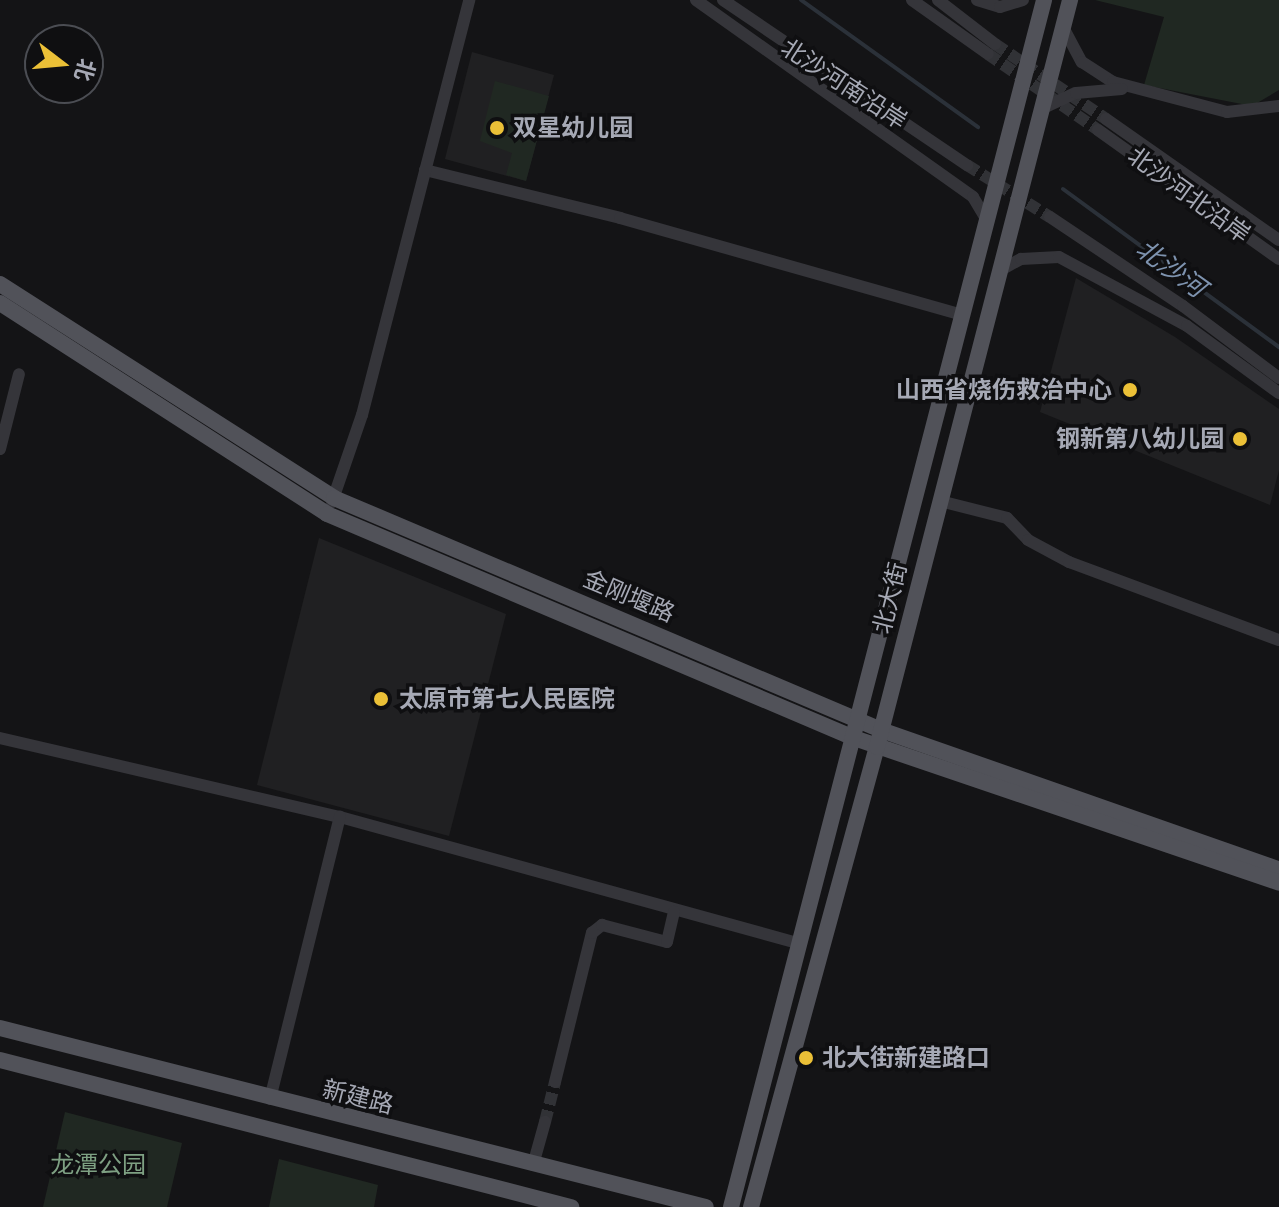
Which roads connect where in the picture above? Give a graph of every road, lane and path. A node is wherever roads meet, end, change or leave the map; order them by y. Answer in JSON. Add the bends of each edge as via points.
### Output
{"nodes":[{"id":1,"x":469,"y":0,"type":"edge"},
{"id":2,"x":696,"y":0,"type":"edge"},
{"id":3,"x":723,"y":0,"type":"edge"},
{"id":4,"x":912,"y":0,"type":"edge"},
{"id":5,"x":938,"y":0,"type":"edge"},
{"id":6,"x":977,"y":0,"type":"edge"},
{"id":7,"x":1023,"y":0,"type":"edge"},
{"id":8,"x":1044,"y":0,"type":"edge"},
{"id":9,"x":1070,"y":0,"type":"edge"},
{"id":10,"x":1063,"y":27,"type":"junction"},
{"id":11,"x":1041,"y":109,"type":"junction"},
{"id":12,"x":1279,"y":109,"type":"edge"},
{"id":13,"x":967,"y":165,"type":"tunnel mouth"},
{"id":14,"x":425,"y":170,"type":"junction"},
{"id":15,"x":1050,"y":217,"type":"tunnel mouth"},
{"id":16,"x":986,"y":219,"type":"junction"},
{"id":17,"x":1279,"y":240,"type":"edge"},
{"id":18,"x":1279,"y":259,"type":"edge"},
{"id":19,"x":999,"y":271,"type":"junction"},
{"id":20,"x":0,"y":284,"type":"edge"},
{"id":21,"x":0,"y":303,"type":"edge"},
{"id":22,"x":962,"y":315,"type":"junction"},
{"id":23,"x":19,"y":374,"type":"dead end"},
{"id":24,"x":1279,"y":378,"type":"edge"},
{"id":25,"x":1279,"y":393,"type":"edge"},
{"id":26,"x":0,"y":449,"type":"edge"},
{"id":27,"x":940,"y":501,"type":"junction"},
{"id":28,"x":330,"y":506,"type":"junction"},
{"id":29,"x":1279,"y":640,"type":"edge"},
{"id":30,"x":859,"y":721,"type":"junction"},
{"id":31,"x":0,"y":738,"type":"edge"},
{"id":32,"x":854,"y":738,"type":"junction"},
{"id":33,"x":879,"y":738,"type":"junction"},
{"id":34,"x":340,"y":817,"type":"junction"},
{"id":35,"x":1279,"y":869,"type":"edge"},
{"id":36,"x":1279,"y":883,"type":"edge"},
{"id":37,"x":674,"y":912,"type":"junction"},
{"id":38,"x":800,"y":944,"type":"junction"},
{"id":39,"x":0,"y":1028,"type":"edge"},
{"id":40,"x":0,"y":1060,"type":"edge"},
{"id":41,"x":555,"y":1082,"type":"tunnel mouth"},
{"id":42,"x":270,"y":1099,"type":"junction"},
{"id":43,"x":545,"y":1122,"type":"tunnel mouth"},
{"id":44,"x":533,"y":1165,"type":"junction"},
{"id":45,"x":571,"y":1207,"type":"edge"},
{"id":46,"x":706,"y":1207,"type":"edge"},
{"id":47,"x":731,"y":1207,"type":"edge"},
{"id":48,"x":751,"y":1207,"type":"edge"}],
"edges":[{"from":1,"to":14,"type":"street"},
{"from":2,"to":16,"type":"street","via":[[973,197]]},
{"from":3,"to":13,"type":"street","name":"北沙河南沿岸"},
{"from":4,"to":5,"type":"street","via":[[991,49]]},
{"from":6,"to":7,"type":"street","via":[[1000,7]]},
{"from":8,"to":16,"type":"main road","name":"北大街"},
{"from":9,"to":10,"type":"main road","name":"北大街"},
{"from":10,"to":11,"type":"main road","name":"北大街"},
{"from":10,"to":12,"type":"street","via":[[1082,62],[1113,82],[1227,112]]},
{"from":11,"to":12,"type":"street","via":[[1076,93],[1111,87],[1227,116]]},
{"from":11,"to":19,"type":"main road","name":"北大街"},
{"from":14,"to":22,"type":"street","via":[[620,218]]},
{"from":14,"to":28,"type":"street","via":[[362,415]]},
{"from":15,"to":24,"type":"street"},
{"from":16,"to":22,"type":"main road","name":"北大街"},
{"from":17,"to":18,"type":"street","name":"北沙河北沿岸","via":[[1102,125]]},
{"from":19,"to":25,"type":"street","via":[[1021,259],[1059,257],[1187,326]]},
{"from":19,"to":27,"type":"main road","name":"北大街"},
{"from":20,"to":28,"type":"main road","name":"金刚堰路"},
{"from":21,"to":28,"type":"main road"},
{"from":22,"to":30,"type":"main road","name":"北大街"},
{"from":23,"to":26,"type":"street"},
{"from":27,"to":29,"type":"street","via":[[1007,518],[1028,540],[1069,562]]},
{"from":27,"to":33,"type":"main road","name":"北大街"},
{"from":28,"to":30,"type":"main road","name":"金刚堰路"},
{"from":28,"to":32,"type":"main road"},
{"from":30,"to":32,"type":"main road","name":"北大街"},
{"from":30,"to":33,"type":"main road","name":"金刚堰路"},
{"from":31,"to":34,"type":"street"},
{"from":32,"to":33,"type":"main road"},
{"from":32,"to":38,"type":"main road","name":"北大街"},
{"from":33,"to":35,"type":"main road","name":"金刚堰路"},
{"from":33,"to":36,"type":"main road"},
{"from":33,"to":48,"type":"main road","name":"北大街"},
{"from":34,"to":37,"type":"street"},
{"from":34,"to":42,"type":"street"},
{"from":37,"to":38,"type":"street"},
{"from":37,"to":41,"type":"street","via":[[667,942],[602,925],[592,933]]},
{"from":38,"to":47,"type":"main road","name":"北大街"},
{"from":39,"to":42,"type":"main road","name":"新建路"},
{"from":40,"to":45,"type":"main road"},
{"from":42,"to":44,"type":"main road","name":"新建路"},
{"from":43,"to":44,"type":"street"},
{"from":44,"to":46,"type":"main road","name":"新建路"}]}
